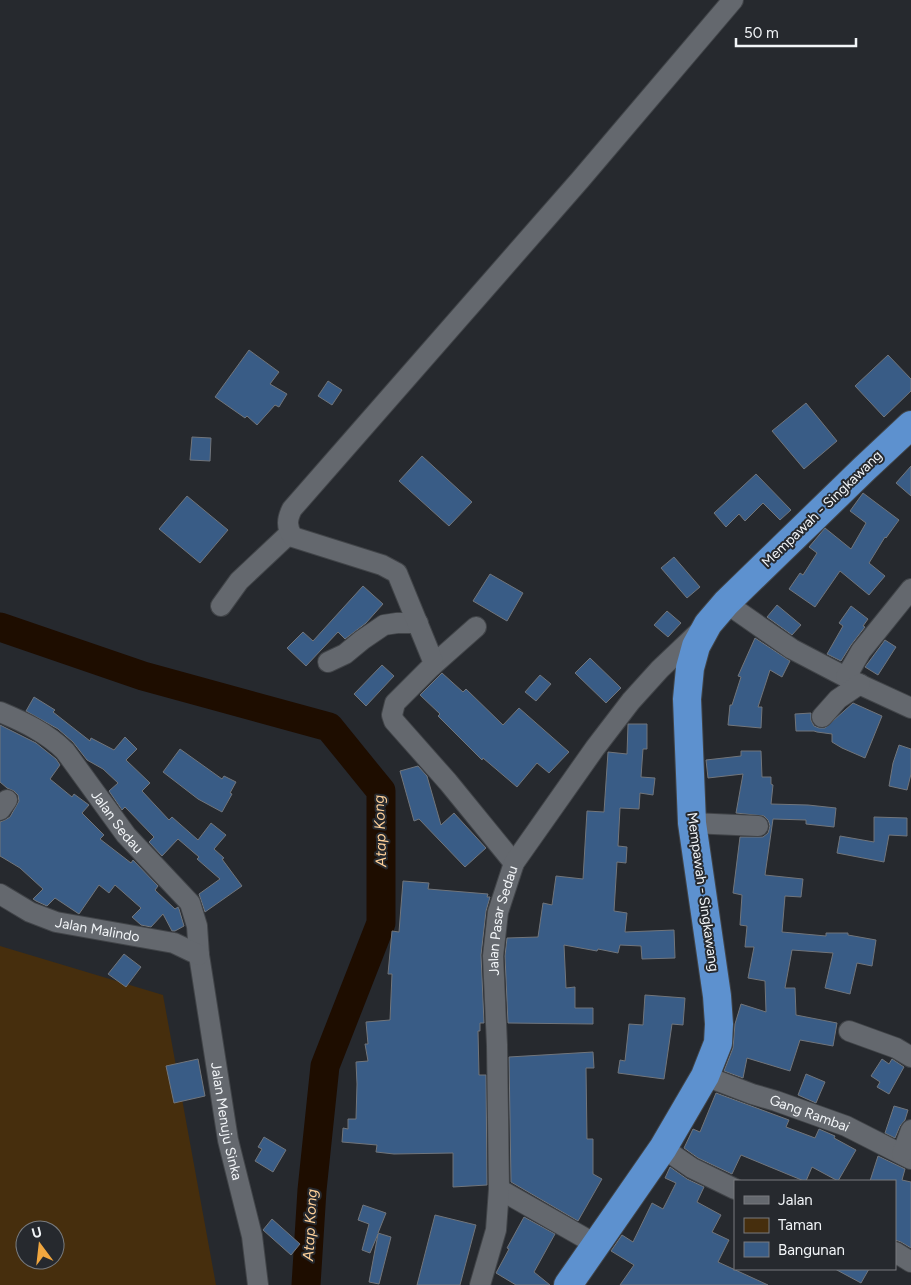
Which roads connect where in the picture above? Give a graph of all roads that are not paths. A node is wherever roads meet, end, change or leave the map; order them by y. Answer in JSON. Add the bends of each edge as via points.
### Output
{"nodes":[{"id":1,"x":733,"y":0,"type":"edge"},
{"id":2,"x":911,"y":425,"type":"edge"},
{"id":3,"x":290,"y":533,"type":"junction"},
{"id":4,"x":911,"y":588,"type":"edge"},
{"id":5,"x":726,"y":603,"type":"junction"},
{"id":6,"x":221,"y":606,"type":"dead end"},
{"id":7,"x":418,"y":623,"type":"junction"},
{"id":8,"x":708,"y":624,"type":"junction"},
{"id":9,"x":476,"y":627,"type":"dead end"},
{"id":10,"x":328,"y":662,"type":"dead end"},
{"id":11,"x":432,"y":666,"type":"junction"},
{"id":12,"x":853,"y":680,"type":"junction"},
{"id":13,"x":911,"y":708,"type":"edge"},
{"id":14,"x":0,"y":712,"type":"edge"},
{"id":15,"x":822,"y":717,"type":"dead end"},
{"id":16,"x":692,"y":823,"type":"junction"},
{"id":17,"x":758,"y":826,"type":"dead end"},
{"id":18,"x":514,"y":863,"type":"junction"},
{"id":19,"x":0,"y":894,"type":"edge"},
{"id":20,"x":199,"y":955,"type":"junction"},
{"id":21,"x":849,"y":1031,"type":"dead end"},
{"id":22,"x":911,"y":1057,"type":"edge"},
{"id":23,"x":705,"y":1076,"type":"junction"},
{"id":24,"x":911,"y":1130,"type":"edge"},
{"id":25,"x":663,"y":1148,"type":"junction"},
{"id":26,"x":907,"y":1156,"type":"edge"},
{"id":27,"x":734,"y":1189,"type":"edge"},
{"id":28,"x":499,"y":1190,"type":"junction"},
{"id":29,"x":597,"y":1245,"type":"junction"},
{"id":30,"x":896,"y":1253,"type":"edge"},
{"id":31,"x":911,"y":1262,"type":"edge"},
{"id":32,"x":258,"y":1285,"type":"edge"},
{"id":33,"x":480,"y":1285,"type":"edge"},
{"id":34,"x":568,"y":1285,"type":"edge"}],
"edges":[{"from":1,"to":3,"type":"street","via":[[292,509],[288,523]]},
{"from":2,"to":5,"type":"highway","name":"Mempawah - Singkawang"},
{"from":3,"to":6,"type":"street","via":[[239,581]]},
{"from":3,"to":7,"type":"street","via":[[397,573]]},
{"from":4,"to":12,"type":"street","via":[[862,650]]},
{"from":5,"to":8,"type":"highway","name":"Mempawah - Singkawang"},
{"from":5,"to":12,"type":"street","via":[[792,649]]},
{"from":7,"to":10,"type":"street","via":[[384,625],[345,654]]},
{"from":7,"to":11,"type":"street","via":[[432,655]]},
{"from":8,"to":16,"type":"highway","name":"Mempawah - Singkawang","via":[[696,646],[687,699]]},
{"from":8,"to":18,"type":"street","name":"Jalan Pasar Sedau","via":[[631,701]]},
{"from":9,"to":11,"type":"street"},
{"from":11,"to":18,"type":"street","via":[[395,703],[394,721]]},
{"from":12,"to":13,"type":"street"},
{"from":12,"to":15,"type":"street"},
{"from":14,"to":20,"type":"street","name":"Jalan Sedau","via":[[53,739],[65,751],[126,835],[190,904],[197,926]]},
{"from":16,"to":17,"type":"street"},
{"from":16,"to":23,"type":"highway","name":"Mempawah - Singkawang","via":[[719,1024],[718,1043]]},
{"from":18,"to":28,"type":"street","name":"Jalan Pasar Sedau","via":[[498,912],[493,956]]},
{"from":19,"to":20,"type":"street","name":"Jalan Malindo","via":[[30,912],[56,922],[174,943]]},
{"from":20,"to":32,"type":"street","name":"Jalan Menuju Sinka","via":[[228,1140],[252,1236]]},
{"from":21,"to":22,"type":"street"},
{"from":23,"to":25,"type":"highway","name":"Mempawah - Singkawang"},
{"from":23,"to":26,"type":"street","name":"Gang Rambai","via":[[846,1126]]},
{"from":24,"to":26,"type":"street"},
{"from":25,"to":27,"type":"street","via":[[692,1168]]},
{"from":25,"to":29,"type":"highway","name":"Mempawah - Singkawang"},
{"from":28,"to":29,"type":"street"},
{"from":28,"to":33,"type":"street","name":"Jalan Pasar Sedau","via":[[496,1230]]},
{"from":29,"to":34,"type":"highway","name":"Mempawah - Singkawang"},
{"from":30,"to":31,"type":"street"}]}
